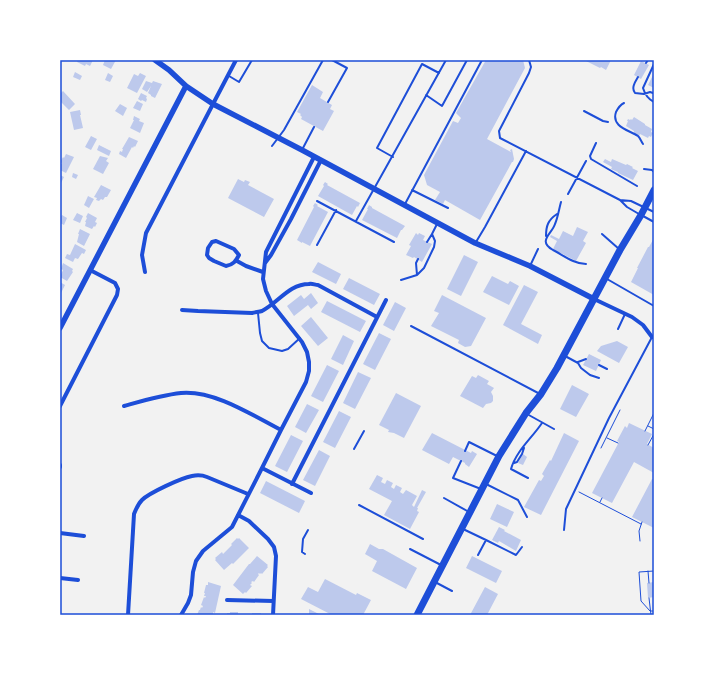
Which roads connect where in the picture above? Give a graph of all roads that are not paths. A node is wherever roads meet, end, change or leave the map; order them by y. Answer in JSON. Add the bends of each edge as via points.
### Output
{"nodes":[{"id":1,"x":155,"y":60,"type":"edge"},
{"id":2,"x":236,"y":60,"type":"edge"},
{"id":3,"x":252,"y":60,"type":"edge"},
{"id":4,"x":323,"y":60,"type":"edge"},
{"id":5,"x":332,"y":60,"type":"edge"},
{"id":6,"x":446,"y":60,"type":"edge"},
{"id":7,"x":467,"y":60,"type":"edge"},
{"id":8,"x":482,"y":60,"type":"edge"},
{"id":9,"x":529,"y":60,"type":"edge"},
{"id":10,"x":648,"y":60,"type":"edge"},
{"id":11,"x":646,"y":63,"type":"dead end"},
{"id":12,"x":654,"y":64,"type":"edge"},
{"id":13,"x":439,"y":72,"type":"junction"},
{"id":14,"x":228,"y":76,"type":"junction"},
{"id":15,"x":638,"y":77,"type":"dead end"},
{"id":16,"x":186,"y":86,"type":"junction"},
{"id":17,"x":644,"y":94,"type":"junction"},
{"id":18,"x":653,"y":94,"type":"dead end"},
{"id":19,"x":426,"y":96,"type":"junction"},
{"id":20,"x":328,"y":102,"type":"dead end"},
{"id":21,"x":654,"y":102,"type":"edge"},
{"id":22,"x":624,"y":103,"type":"dead end"},
{"id":23,"x":212,"y":104,"type":"junction"},
{"id":24,"x":584,"y":111,"type":"dead end"},
{"id":25,"x":608,"y":122,"type":"dead end"},
{"id":26,"x":314,"y":127,"type":"dead end"},
{"id":27,"x":278,"y":138,"type":"junction"},
{"id":28,"x":596,"y":143,"type":"dead end"},
{"id":29,"x":643,"y":144,"type":"dead end"},
{"id":30,"x":272,"y":146,"type":"dead end"},
{"id":31,"x":302,"y":150,"type":"junction"},
{"id":32,"x":526,"y":151,"type":"junction"},
{"id":33,"x":314,"y":156,"type":"junction"},
{"id":34,"x":393,"y":156,"type":"junction"},
{"id":35,"x":321,"y":160,"type":"junction"},
{"id":36,"x":586,"y":161,"type":"dead end"},
{"id":37,"x":644,"y":169,"type":"dead end"},
{"id":38,"x":654,"y":172,"type":"edge"},
{"id":39,"x":576,"y":178,"type":"junction"},
{"id":40,"x":637,"y":186,"type":"dead end"},
{"id":41,"x":374,"y":188,"type":"junction"},
{"id":42,"x":412,"y":190,"type":"junction"},
{"id":43,"x":654,"y":190,"type":"edge"},
{"id":44,"x":568,"y":194,"type":"dead end"},
{"id":45,"x":620,"y":200,"type":"junction"},
{"id":46,"x":317,"y":201,"type":"dead end"},
{"id":47,"x":561,"y":202,"type":"dead end"},
{"id":48,"x":404,"y":205,"type":"junction"},
{"id":49,"x":448,"y":208,"type":"dead end"},
{"id":50,"x":645,"y":208,"type":"junction"},
{"id":51,"x":336,"y":210,"type":"junction"},
{"id":52,"x":654,"y":212,"type":"edge"},
{"id":53,"x":558,"y":214,"type":"junction"},
{"id":54,"x":640,"y":215,"type":"junction"},
{"id":55,"x":356,"y":221,"type":"junction"},
{"id":56,"x":654,"y":222,"type":"edge"},
{"id":57,"x":438,"y":223,"type":"junction"},
{"id":58,"x":432,"y":234,"type":"junction"},
{"id":59,"x":602,"y":234,"type":"dead end"},
{"id":60,"x":546,"y":237,"type":"junction"},
{"id":61,"x":394,"y":242,"type":"dead end"},
{"id":62,"x":427,"y":242,"type":"dead end"},
{"id":63,"x":475,"y":243,"type":"junction"},
{"id":64,"x":317,"y":245,"type":"dead end"},
{"id":65,"x":538,"y":249,"type":"dead end"},
{"id":66,"x":620,"y":250,"type":"junction"},
{"id":67,"x":418,"y":259,"type":"dead end"},
{"id":68,"x":237,"y":261,"type":"junction"},
{"id":69,"x":265,"y":263,"type":"junction"},
{"id":70,"x":586,"y":264,"type":"dead end"},
{"id":71,"x":530,"y":266,"type":"junction"},
{"id":72,"x":90,"y":270,"type":"junction"},
{"id":73,"x":145,"y":272,"type":"dead end"},
{"id":74,"x":263,"y":272,"type":"junction"},
{"id":75,"x":417,"y":275,"type":"junction"},
{"id":76,"x":605,"y":278,"type":"junction"},
{"id":77,"x":401,"y":280,"type":"dead end"},
{"id":78,"x":594,"y":298,"type":"junction"},
{"id":79,"x":386,"y":300,"type":"dead end"},
{"id":80,"x":272,"y":304,"type":"junction"},
{"id":81,"x":654,"y":306,"type":"edge"},
{"id":82,"x":182,"y":310,"type":"dead end"},
{"id":83,"x":258,"y":312,"type":"junction"},
{"id":84,"x":626,"y":314,"type":"junction"},
{"id":85,"x":377,"y":317,"type":"junction"},
{"id":86,"x":411,"y":326,"type":"dead end"},
{"id":87,"x":60,"y":328,"type":"edge"},
{"id":88,"x":618,"y":329,"type":"dead end"},
{"id":89,"x":300,"y":338,"type":"junction"},
{"id":90,"x":653,"y":338,"type":"edge"},
{"id":91,"x":564,"y":355,"type":"junction"},
{"id":92,"x":586,"y":359,"type":"dead end"},
{"id":93,"x":578,"y":363,"type":"junction"},
{"id":94,"x":599,"y":365,"type":"dead end"},
{"id":95,"x":607,"y":369,"type":"dead end"},
{"id":96,"x":599,"y":378,"type":"dead end"},
{"id":97,"x":541,"y":394,"type":"junction"},
{"id":98,"x":60,"y":406,"type":"edge"},
{"id":99,"x":124,"y":406,"type":"dead end"},
{"id":100,"x":526,"y":414,"type":"junction"},
{"id":101,"x":542,"y":423,"type":"junction"},
{"id":102,"x":554,"y":429,"type":"dead end"},
{"id":103,"x":280,"y":430,"type":"junction"},
{"id":104,"x":364,"y":431,"type":"dead end"},
{"id":105,"x":354,"y":449,"type":"dead end"},
{"id":106,"x":466,"y":450,"type":"dead end"},
{"id":107,"x":499,"y":456,"type":"junction"},
{"id":108,"x":461,"y":461,"type":"dead end"},
{"id":109,"x":262,"y":468,"type":"junction"},
{"id":110,"x":528,"y":478,"type":"dead end"},
{"id":111,"x":292,"y":484,"type":"junction"},
{"id":112,"x":483,"y":486,"type":"junction"},
{"id":113,"x":311,"y":493,"type":"dead end"},
{"id":114,"x":248,"y":494,"type":"junction"},
{"id":115,"x":444,"y":498,"type":"dead end"},
{"id":116,"x":360,"y":505,"type":"dead end"},
{"id":117,"x":470,"y":512,"type":"junction"},
{"id":118,"x":238,"y":515,"type":"junction"},
{"id":119,"x":528,"y":517,"type":"dead end"},
{"id":120,"x":461,"y":529,"type":"junction"},
{"id":121,"x":308,"y":530,"type":"dead end"},
{"id":122,"x":564,"y":530,"type":"dead end"},
{"id":123,"x":60,"y":533,"type":"edge"},
{"id":124,"x":84,"y":536,"type":"dead end"},
{"id":125,"x":424,"y":539,"type":"dead end"},
{"id":126,"x":486,"y":540,"type":"junction"},
{"id":127,"x":522,"y":547,"type":"dead end"},
{"id":128,"x":410,"y":549,"type":"dead end"},
{"id":129,"x":305,"y":554,"type":"dead end"},
{"id":130,"x":478,"y":555,"type":"dead end"},
{"id":131,"x":442,"y":566,"type":"junction"},
{"id":132,"x":60,"y":578,"type":"edge"},
{"id":133,"x":78,"y":580,"type":"dead end"},
{"id":134,"x":434,"y":582,"type":"junction"},
{"id":135,"x":452,"y":590,"type":"dead end"},
{"id":136,"x":227,"y":600,"type":"dead end"},
{"id":137,"x":273,"y":601,"type":"junction"},
{"id":138,"x":128,"y":615,"type":"edge"},
{"id":139,"x":181,"y":615,"type":"edge"},
{"id":140,"x":273,"y":615,"type":"edge"},
{"id":141,"x":417,"y":615,"type":"edge"}],
"edges":[{"from":1,"to":16,"type":"street"},
{"from":2,"to":14,"type":"street"},
{"from":3,"to":14,"type":"lane","via":[[239,82]]},
{"from":4,"to":27,"type":"lane"},
{"from":5,"to":20,"type":"lane","via":[[346,68]]},
{"from":6,"to":13,"type":"lane"},
{"from":7,"to":19,"type":"lane","via":[[442,106]]},
{"from":8,"to":42,"type":"lane"},
{"from":9,"to":32,"type":"lane","via":[[529,73],[499,131],[500,138]]},
{"from":10,"to":11,"type":"lane"},
{"from":12,"to":17,"type":"lane","via":[[643,88]]},
{"from":13,"to":19,"type":"lane"},
{"from":13,"to":34,"type":"lane","via":[[422,64],[377,148]]},
{"from":14,"to":23,"type":"street"},
{"from":15,"to":17,"type":"lane","via":[[634,91]]},
{"from":16,"to":23,"type":"street"},
{"from":16,"to":72,"type":"street"},
{"from":17,"to":18,"type":"lane"},
{"from":17,"to":21,"type":"lane"},
{"from":19,"to":34,"type":"lane"},
{"from":22,"to":29,"type":"lane","via":[[619,106],[616,113],[616,123],[639,137]]},
{"from":23,"to":27,"type":"street"},
{"from":23,"to":73,"type":"street","via":[[146,233],[142,255]]},
{"from":24,"to":25,"type":"lane"},
{"from":26,"to":31,"type":"lane"},
{"from":27,"to":30,"type":"lane"},
{"from":27,"to":31,"type":"street"},
{"from":28,"to":40,"type":"lane","via":[[591,159]]},
{"from":31,"to":33,"type":"street"},
{"from":32,"to":39,"type":"lane"},
{"from":32,"to":63,"type":"lane"},
{"from":33,"to":35,"type":"street"},
{"from":33,"to":69,"type":"street","via":[[266,252]]},
{"from":34,"to":41,"type":"lane"},
{"from":35,"to":41,"type":"street"},
{"from":35,"to":69,"type":"street"},
{"from":36,"to":39,"type":"lane"},
{"from":37,"to":38,"type":"lane"},
{"from":39,"to":44,"type":"lane"},
{"from":39,"to":45,"type":"lane"},
{"from":41,"to":48,"type":"street"},
{"from":41,"to":55,"type":"lane"},
{"from":42,"to":48,"type":"lane"},
{"from":42,"to":49,"type":"lane"},
{"from":43,"to":50,"type":"main road"},
{"from":45,"to":50,"type":"lane","via":[[631,201]]},
{"from":45,"to":54,"type":"lane"},
{"from":46,"to":51,"type":"lane"},
{"from":47,"to":53,"type":"lane"},
{"from":48,"to":57,"type":"street"},
{"from":50,"to":52,"type":"lane"},
{"from":50,"to":54,"type":"main road"},
{"from":51,"to":55,"type":"lane"},
{"from":51,"to":64,"type":"lane"},
{"from":53,"to":60,"type":"lane","via":[[555,225]]},
{"from":53,"to":60,"type":"lane","via":[[548,224]]},
{"from":54,"to":56,"type":"lane"},
{"from":54,"to":66,"type":"main road"},
{"from":55,"to":61,"type":"lane"},
{"from":57,"to":58,"type":"lane"},
{"from":57,"to":63,"type":"street"},
{"from":58,"to":62,"type":"lane"},
{"from":58,"to":75,"type":"lane","via":[[434,247],[424,268]]},
{"from":59,"to":66,"type":"lane"},
{"from":60,"to":70,"type":"lane","via":[[549,248],[575,262]]},
{"from":63,"to":71,"type":"street"},
{"from":65,"to":71,"type":"lane"},
{"from":66,"to":76,"type":"main road"},
{"from":67,"to":75,"type":"lane"},
{"from":68,"to":68,"type":"street","via":[[239,255],[234,250],[216,241],[208,248],[209,258],[223,265],[229,266]]},
{"from":68,"to":74,"type":"street"},
{"from":69,"to":74,"type":"street"},
{"from":71,"to":78,"type":"street"},
{"from":72,"to":87,"type":"street"},
{"from":72,"to":98,"type":"street","via":[[114,283],[118,289],[117,295]]},
{"from":74,"to":80,"type":"street","via":[[264,285]]},
{"from":75,"to":77,"type":"lane"},
{"from":76,"to":78,"type":"main road"},
{"from":76,"to":81,"type":"lane"},
{"from":78,"to":84,"type":"street"},
{"from":78,"to":91,"type":"main road"},
{"from":79,"to":85,"type":"street"},
{"from":80,"to":83,"type":"street"},
{"from":80,"to":85,"type":"street","via":[[299,285],[318,285]]},
{"from":80,"to":89,"type":"street"},
{"from":82,"to":83,"type":"street"},
{"from":83,"to":89,"type":"lane","via":[[262,342],[269,348],[282,351]]},
{"from":84,"to":88,"type":"lane"},
{"from":84,"to":90,"type":"street","via":[[643,325]]},
{"from":85,"to":111,"type":"street"},
{"from":86,"to":97,"type":"lane"},
{"from":89,"to":103,"type":"street","via":[[307,352],[309,371],[306,382]]},
{"from":90,"to":122,"type":"lane","via":[[609,418],[566,509]]},
{"from":91,"to":93,"type":"lane"},
{"from":91,"to":97,"type":"main road"},
{"from":92,"to":93,"type":"lane"},
{"from":93,"to":96,"type":"lane","via":[[590,375]]},
{"from":94,"to":95,"type":"lane"},
{"from":97,"to":100,"type":"main road"},
{"from":99,"to":103,"type":"street","via":[[181,393],[200,394],[214,397]]},
{"from":100,"to":101,"type":"lane"},
{"from":100,"to":107,"type":"main road"},
{"from":101,"to":102,"type":"lane"},
{"from":101,"to":110,"type":"lane","via":[[524,447],[517,462],[513,463],[511,470]]},
{"from":103,"to":109,"type":"street"},
{"from":104,"to":105,"type":"lane"},
{"from":106,"to":107,"type":"lane","via":[[469,442]]},
{"from":107,"to":112,"type":"main road"},
{"from":108,"to":112,"type":"lane","via":[[453,478]]},
{"from":109,"to":111,"type":"street"},
{"from":109,"to":114,"type":"street"},
{"from":111,"to":113,"type":"street"},
{"from":112,"to":117,"type":"main road"},
{"from":112,"to":119,"type":"lane","via":[[518,500]]},
{"from":114,"to":118,"type":"street"},
{"from":114,"to":138,"type":"street","via":[[201,475],[183,478],[141,501],[134,514]]},
{"from":115,"to":117,"type":"lane"},
{"from":116,"to":125,"type":"lane"},
{"from":117,"to":120,"type":"main road"},
{"from":118,"to":137,"type":"street","via":[[249,521],[274,547],[276,556]]},
{"from":118,"to":139,"type":"street","via":[[232,527],[203,551],[196,561],[191,595]]},
{"from":120,"to":126,"type":"lane"},
{"from":120,"to":131,"type":"main road"},
{"from":121,"to":129,"type":"lane","via":[[302,543],[302,552]]},
{"from":123,"to":124,"type":"street"},
{"from":126,"to":127,"type":"lane","via":[[516,555]]},
{"from":126,"to":130,"type":"lane"},
{"from":128,"to":131,"type":"lane"},
{"from":131,"to":134,"type":"main road"},
{"from":132,"to":133,"type":"street"},
{"from":134,"to":135,"type":"lane"},
{"from":134,"to":141,"type":"main road"},
{"from":136,"to":137,"type":"street"},
{"from":137,"to":140,"type":"street"}]}
